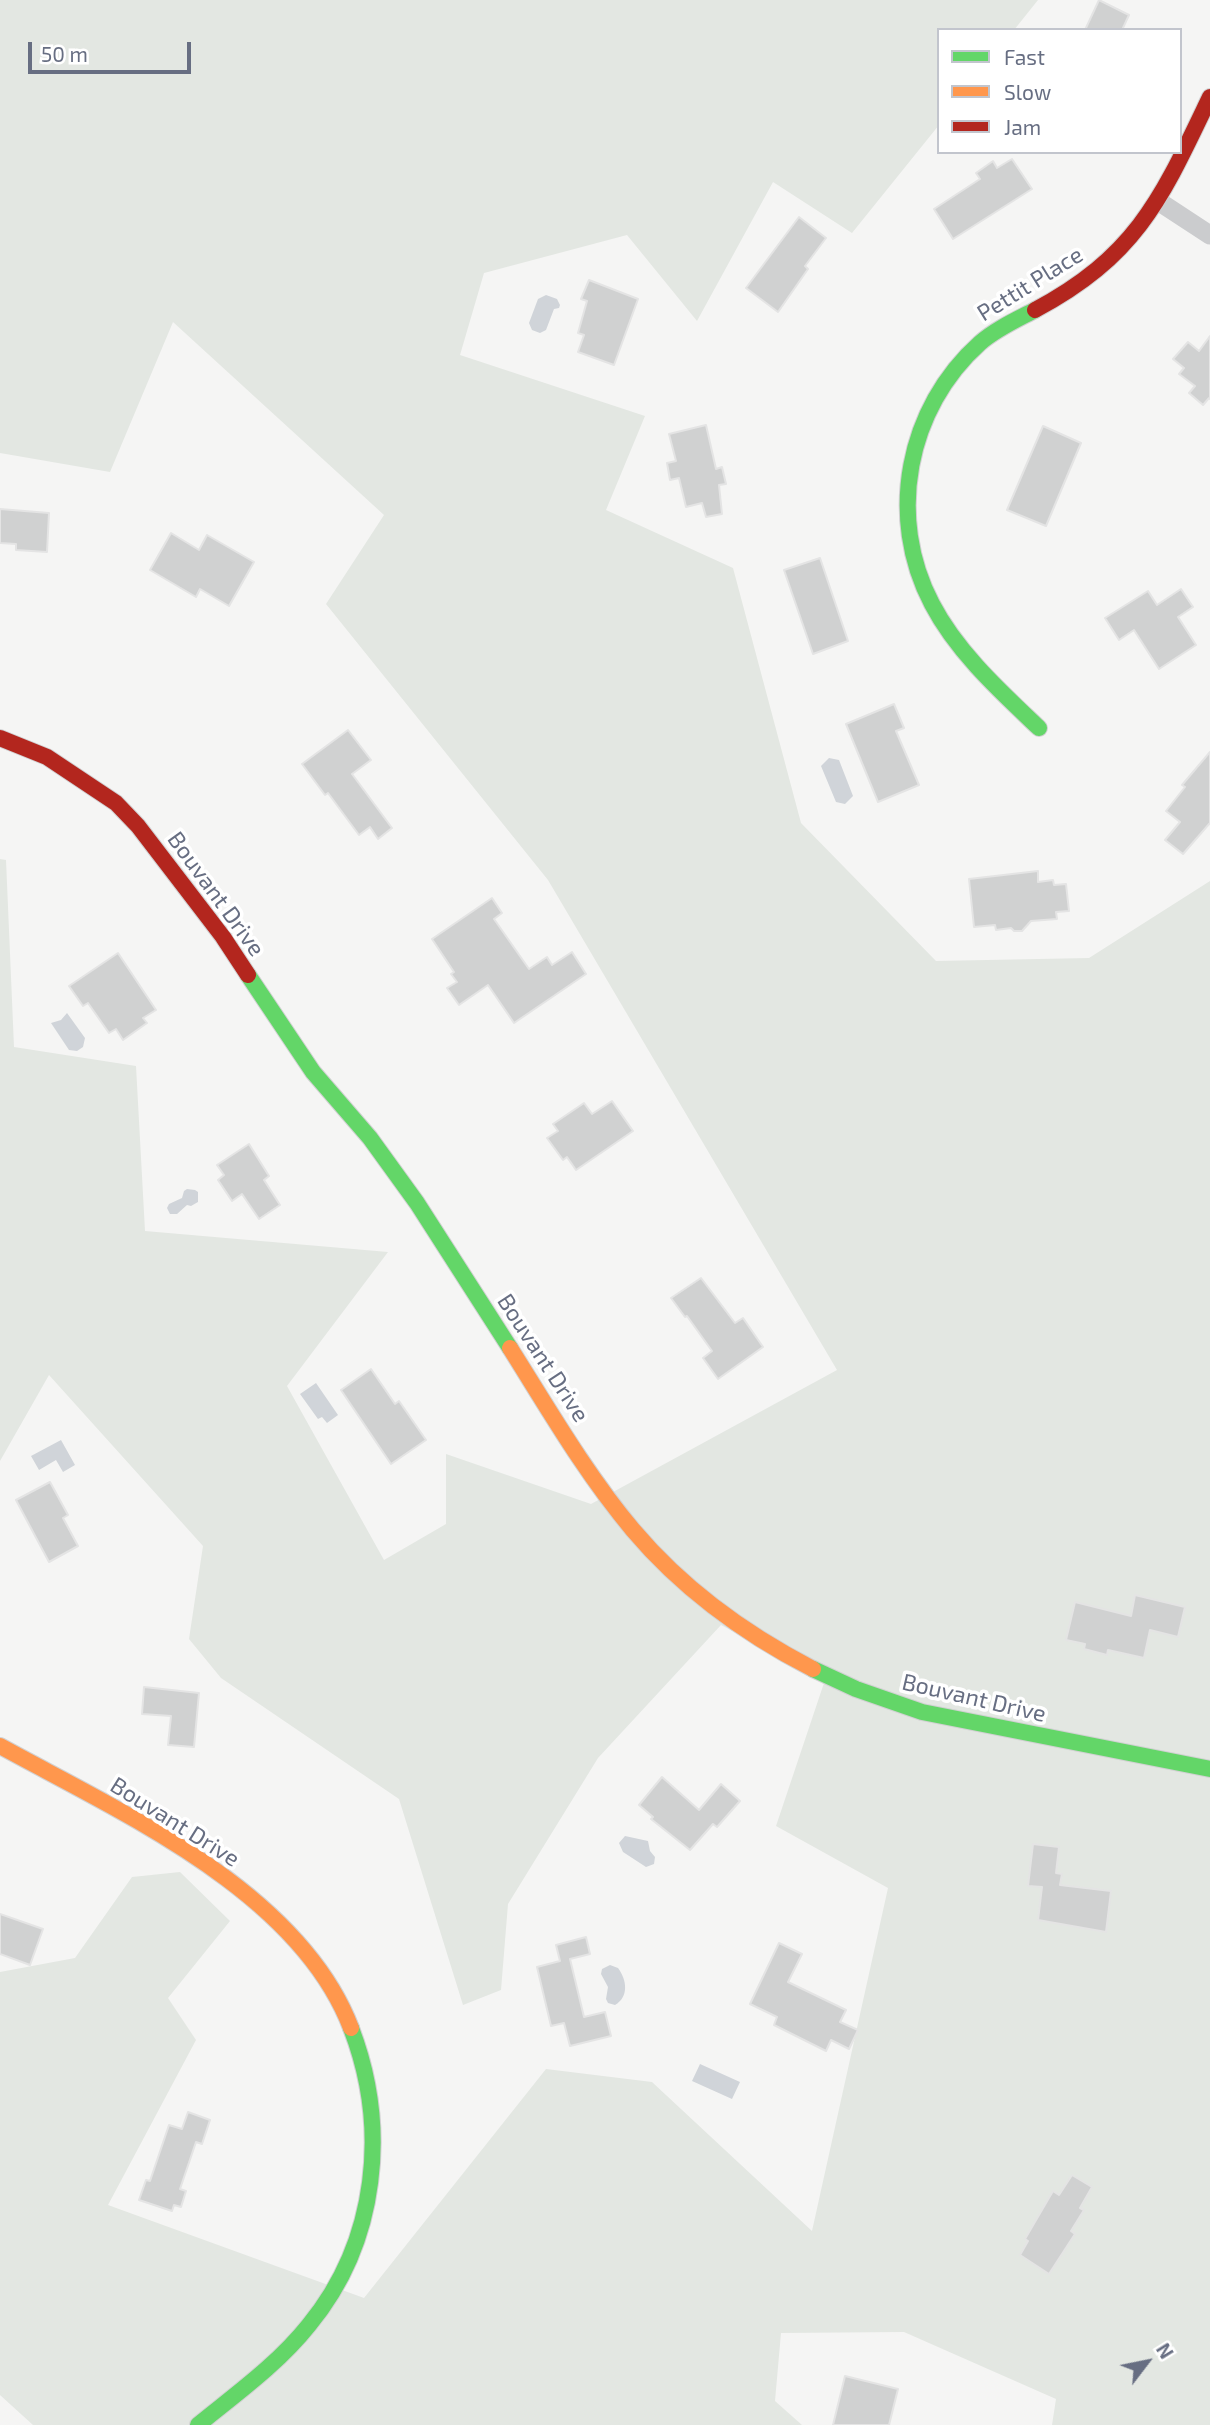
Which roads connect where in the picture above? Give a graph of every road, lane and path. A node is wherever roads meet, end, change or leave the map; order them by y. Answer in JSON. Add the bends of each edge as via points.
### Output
{"nodes":[{"id":1,"x":1210,"y":97,"type":"edge"},
{"id":2,"x":1182,"y":153,"type":"edge"},
{"id":3,"x":1182,"y":154,"type":"edge"},
{"id":4,"x":1158,"y":201,"type":"junction"},
{"id":5,"x":1210,"y":235,"type":"edge"},
{"id":6,"x":1038,"y":728,"type":"dead end"},
{"id":7,"x":0,"y":738,"type":"edge"},
{"id":8,"x":0,"y":1746,"type":"edge"},
{"id":9,"x":1210,"y":1769,"type":"edge"},
{"id":10,"x":198,"y":2425,"type":"edge"}],
"edges":[{"from":1,"to":2,"type":"street","name":"Pettit Place"},
{"from":3,"to":4,"type":"street","name":"Pettit Place"},
{"from":4,"to":5,"type":"street"},
{"from":4,"to":6,"type":"street","name":"Pettit Place","via":[[1135,234],[1107,262],[1075,287],[979,343],[937,393],[912,450],[906,486],[911,547],[932,605],[988,680]]},
{"from":7,"to":9,"type":"street","name":"Bouvant Drive","via":[[47,757],[116,803],[138,825],[223,937],[313,1072],[417,1203],[611,1503],[688,1586],[788,1657],[890,1703],[940,1717]]},
{"from":8,"to":10,"type":"street","name":"Bouvant Drive","via":[[219,1872],[297,1944],[345,2012],[358,2045],[374,2120],[374,2161],[354,2248],[322,2308],[300,2336]]}]}
